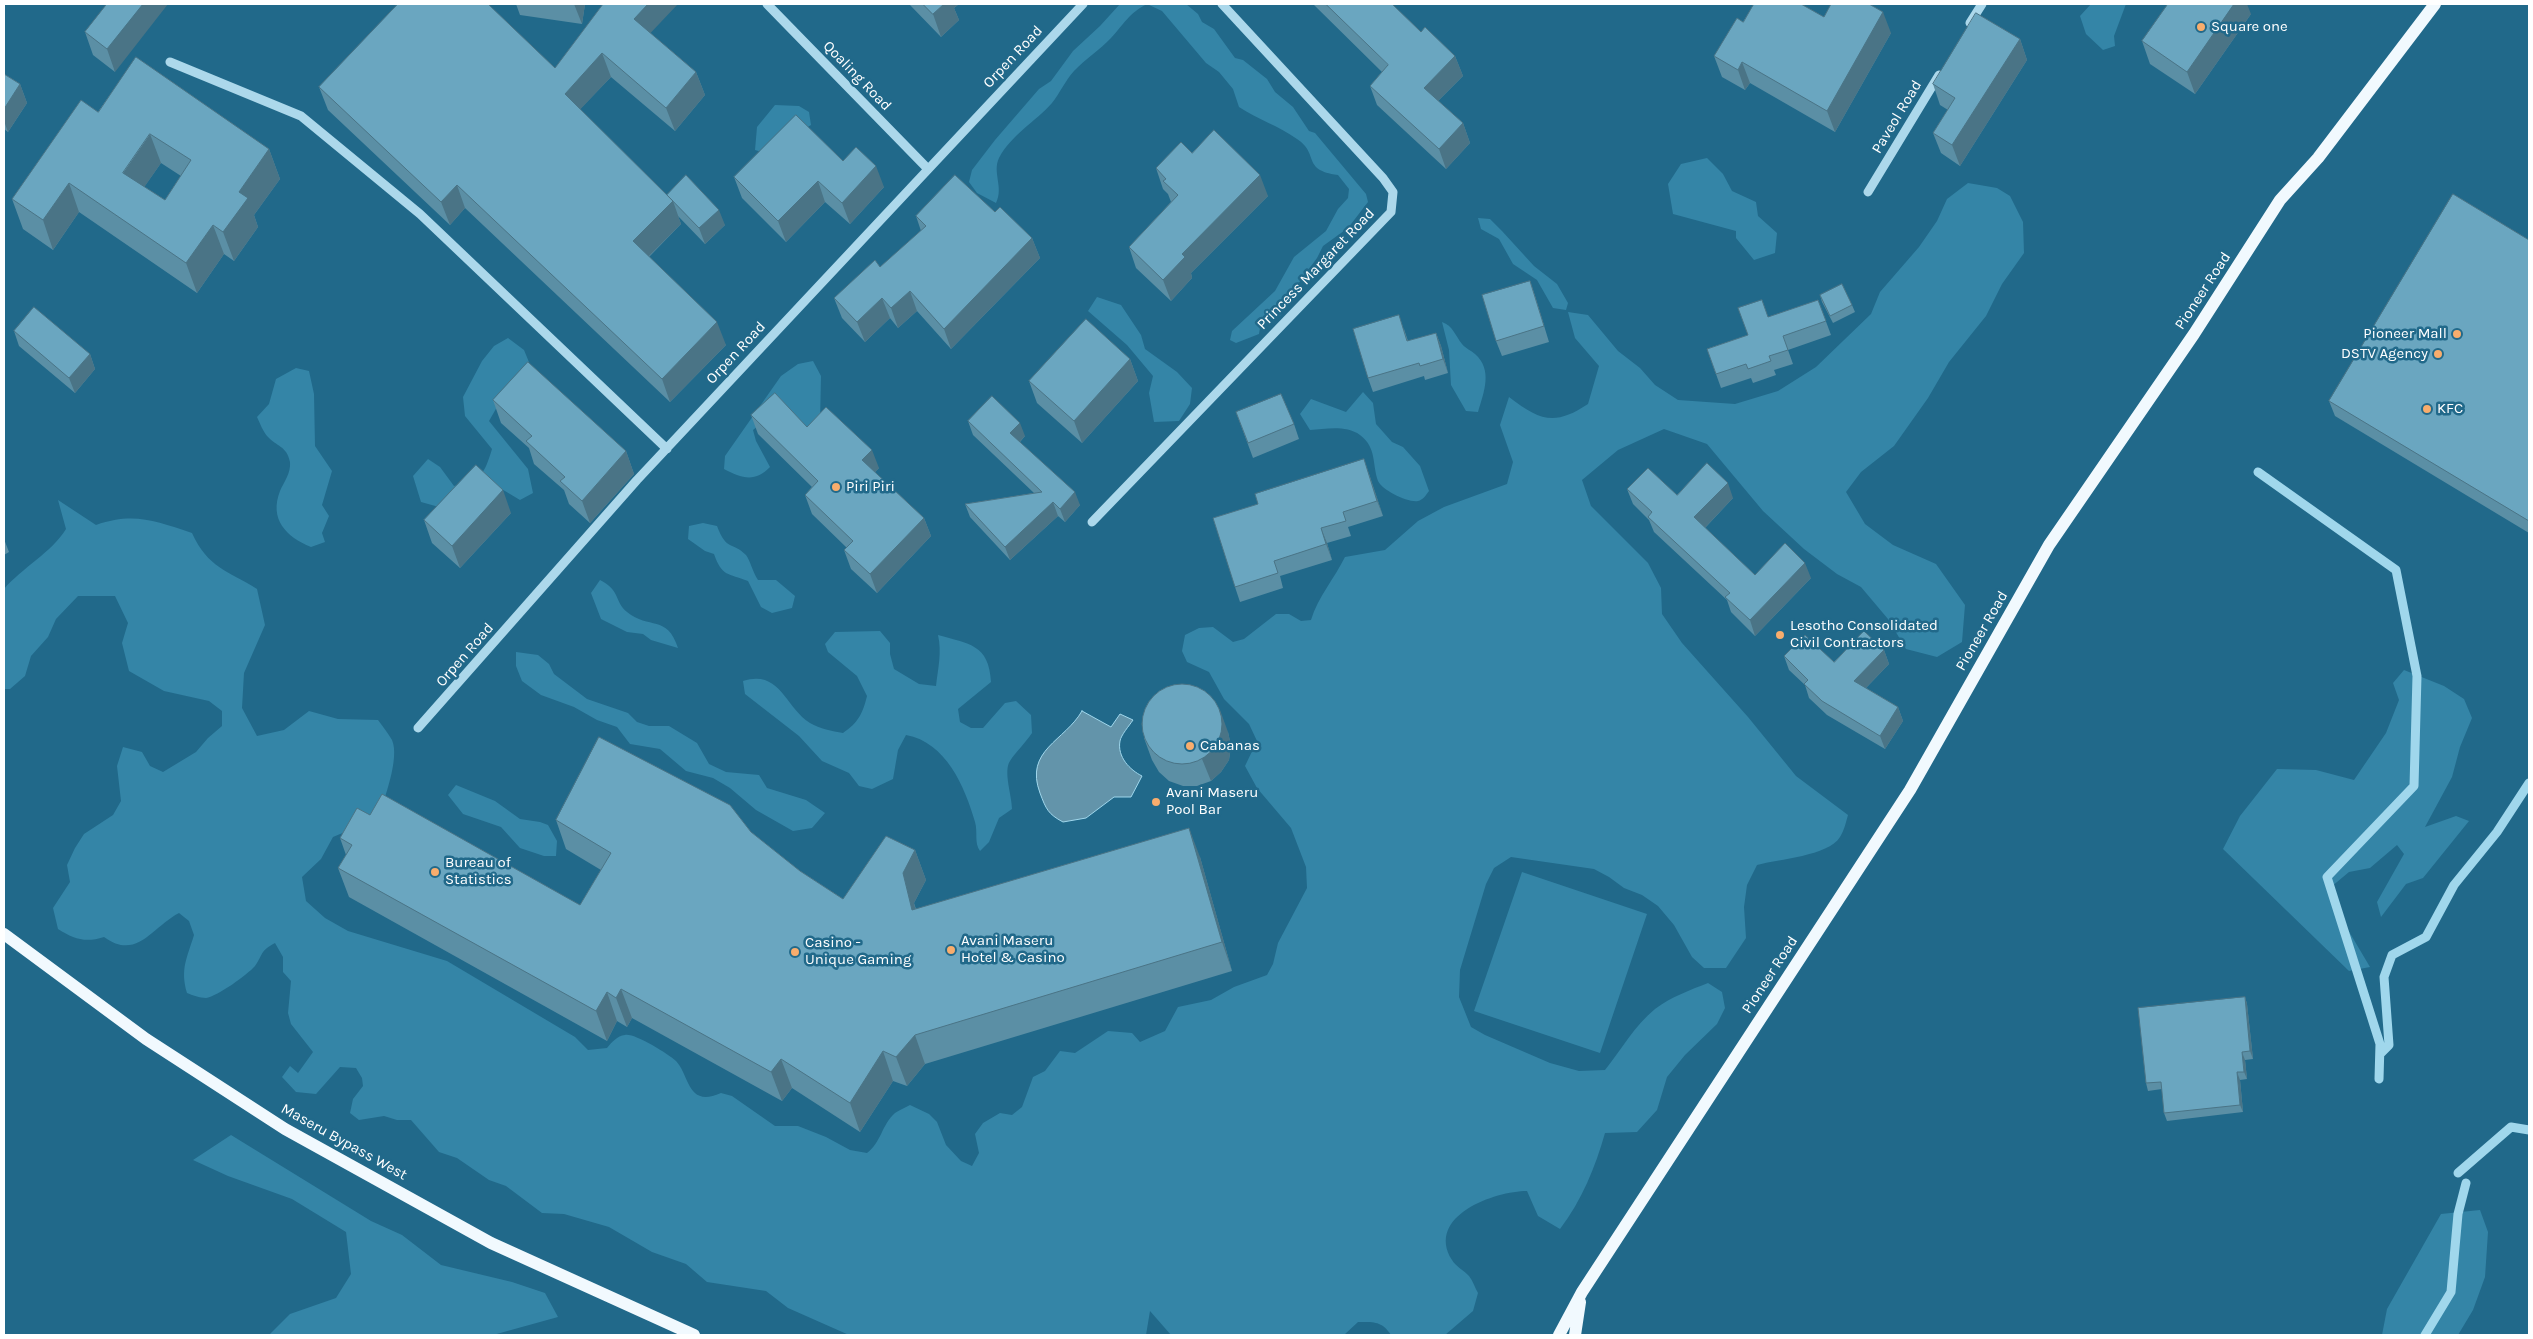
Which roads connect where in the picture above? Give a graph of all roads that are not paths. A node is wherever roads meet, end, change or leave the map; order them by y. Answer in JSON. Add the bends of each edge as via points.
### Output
{"nodes":[{"id":1,"x":767,"y":4,"type":"edge"},
{"id":2,"x":1083,"y":4,"type":"edge"},
{"id":3,"x":1222,"y":4,"type":"edge"},
{"id":4,"x":1982,"y":4,"type":"edge"},
{"id":5,"x":2435,"y":4,"type":"edge"},
{"id":6,"x":1967,"y":28,"type":"edge"},
{"id":7,"x":170,"y":62,"type":"dead end"},
{"id":8,"x":1942,"y":69,"type":"edge"},
{"id":9,"x":927,"y":168,"type":"junction"},
{"id":10,"x":1868,"y":192,"type":"dead end"},
{"id":11,"x":667,"y":448,"type":"junction"},
{"id":12,"x":1092,"y":522,"type":"dead end"},
{"id":13,"x":418,"y":728,"type":"dead end"},
{"id":14,"x":4,"y":934,"type":"edge"},
{"id":15,"x":1582,"y":1292,"type":"junction"},
{"id":16,"x":694,"y":1335,"type":"edge"},
{"id":17,"x":1559,"y":1335,"type":"edge"},
{"id":18,"x":1575,"y":1335,"type":"edge"}],
"edges":[{"from":1,"to":9,"type":"street","name":"Qoaling Road"},
{"from":2,"to":9,"type":"street","name":"Orpen Road"},
{"from":3,"to":12,"type":"street","name":"Princess Margaret Road","via":[[1384,178],[1393,192],[1391,212]]},
{"from":4,"to":6,"type":"street"},
{"from":5,"to":15,"type":"main road","name":"Pioneer Road","via":[[2318,158],[2280,200],[2194,334],[2049,545],[1910,790]]},
{"from":7,"to":11,"type":"street","via":[[301,116],[420,214]]},
{"from":8,"to":10,"type":"street","name":"Paveol Road"},
{"from":9,"to":11,"type":"street","name":"Orpen Road"},
{"from":11,"to":13,"type":"street","name":"Orpen Road"},
{"from":14,"to":16,"type":"main road","name":"Maseru Bypass West","via":[[146,1039],[285,1129],[491,1243]]},
{"from":15,"to":17,"type":"main road","name":"Pioneer Road"},
{"from":15,"to":18,"type":"main road","name":"Pioneer Road"}]}
